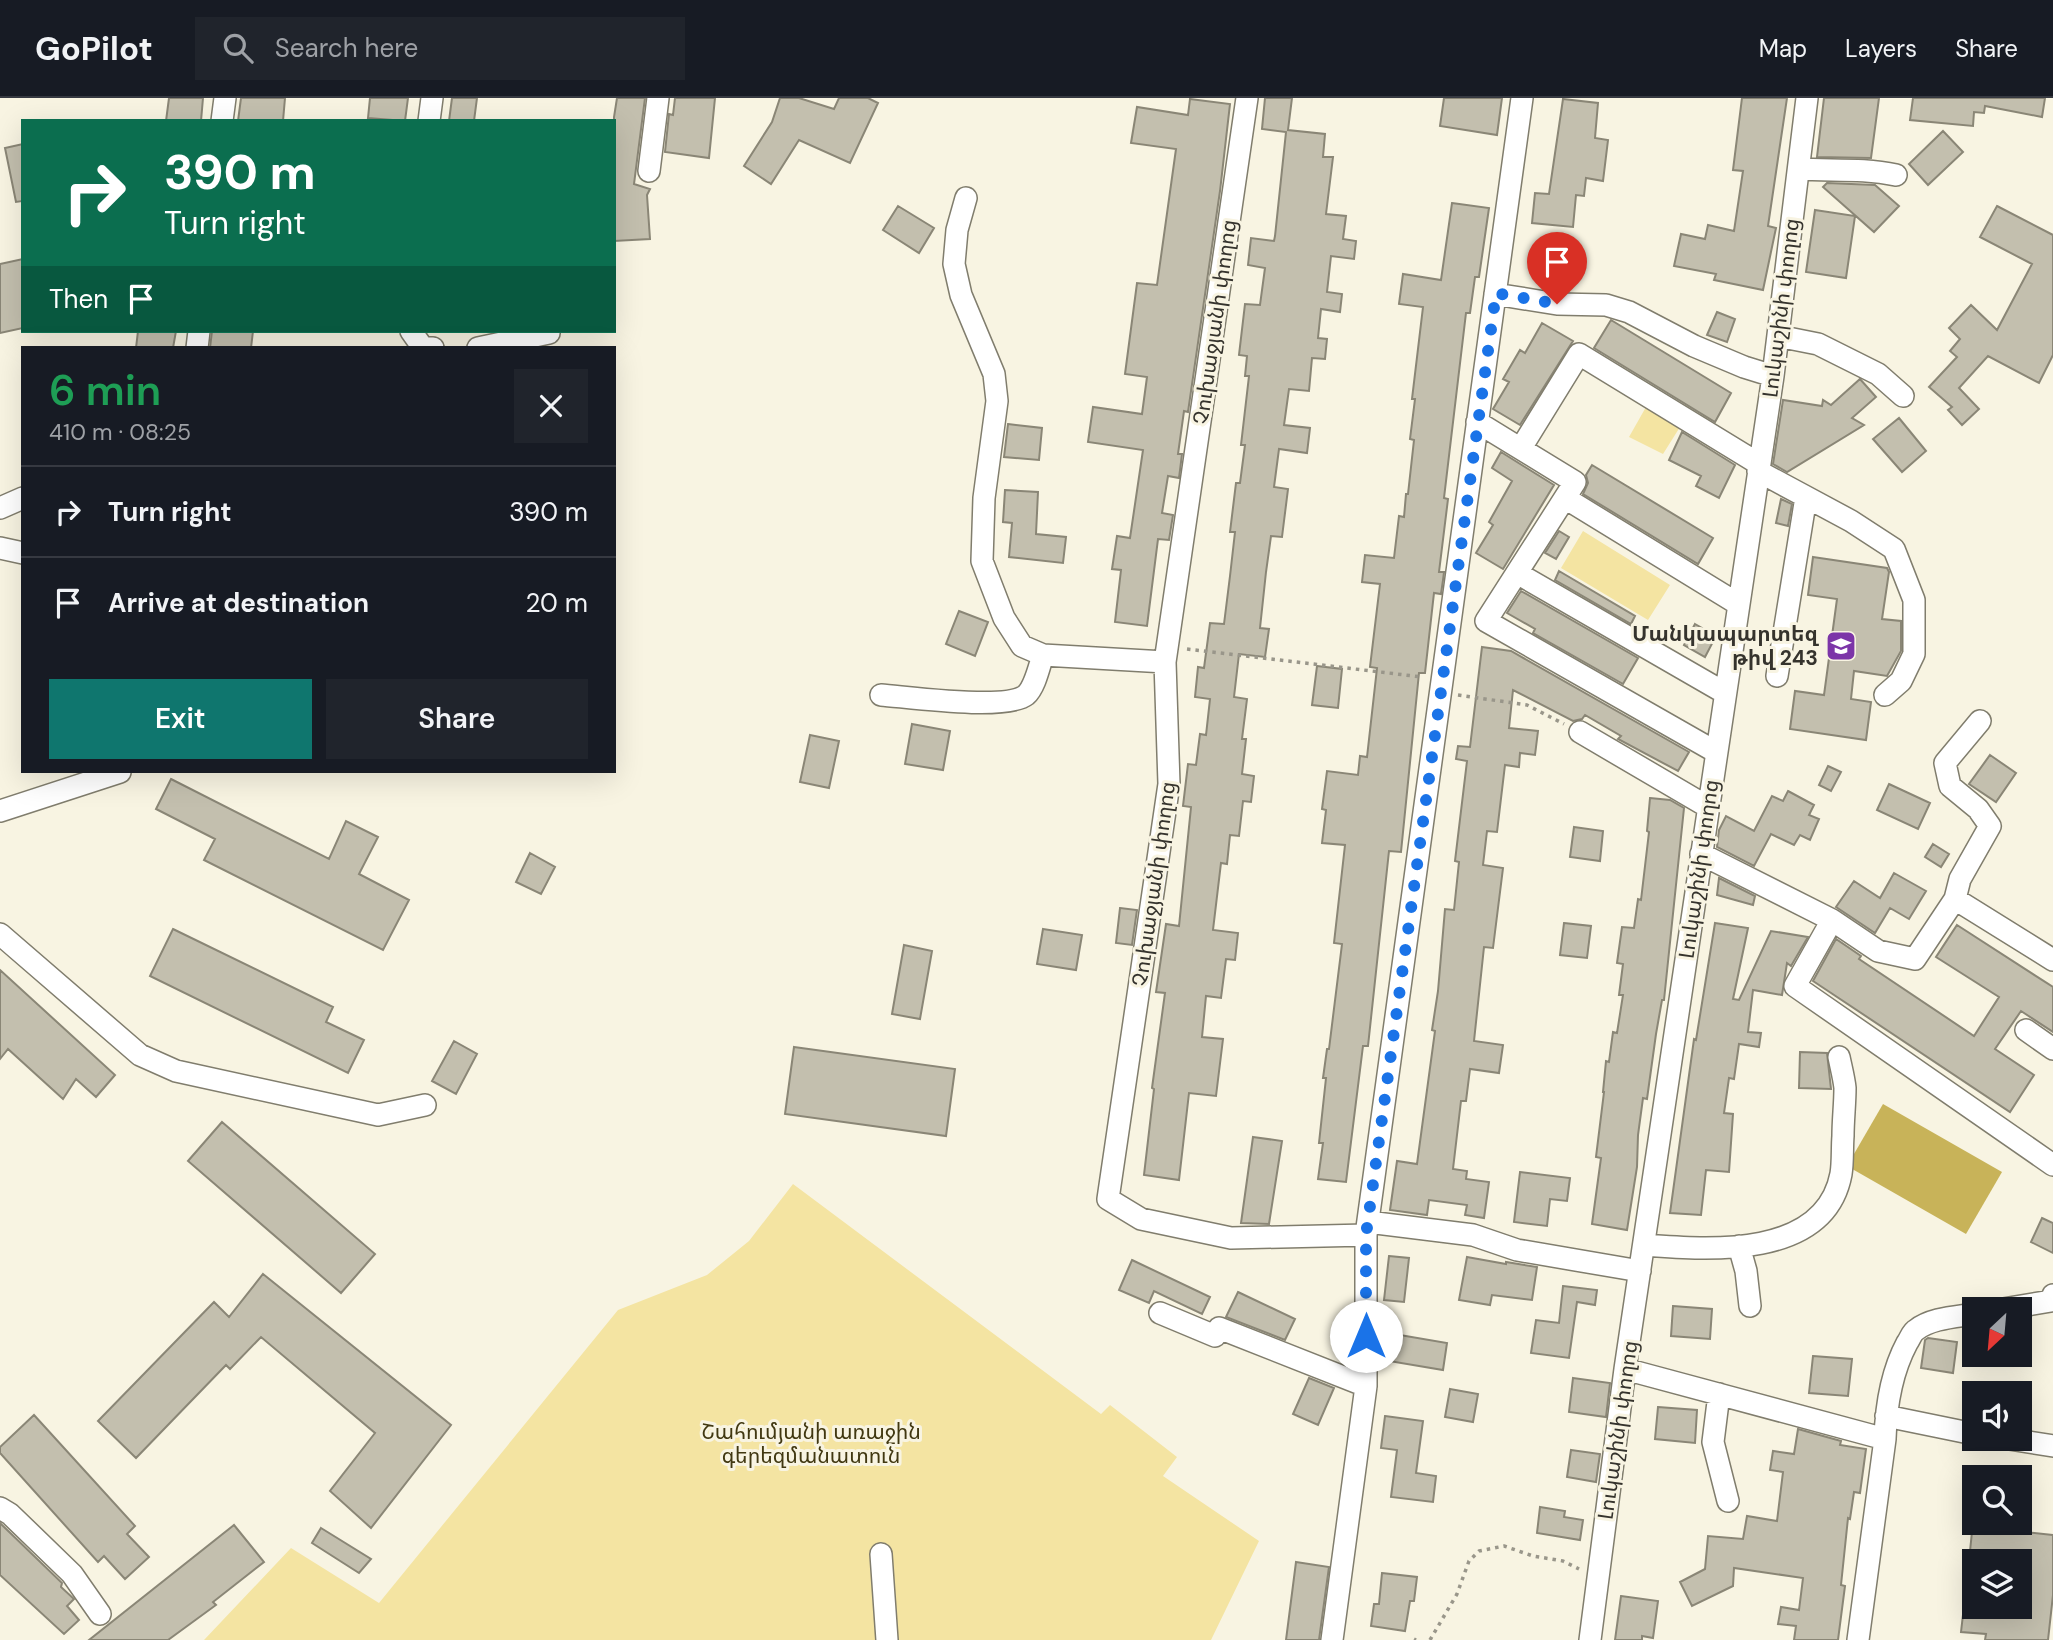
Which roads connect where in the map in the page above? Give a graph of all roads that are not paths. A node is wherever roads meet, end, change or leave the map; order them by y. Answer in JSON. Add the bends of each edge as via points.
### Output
{"nodes":[{"id":1,"x":225,"y":98,"type":"edge"},
{"id":2,"x":432,"y":98,"type":"edge"},
{"id":3,"x":658,"y":98,"type":"edge"},
{"id":4,"x":1247,"y":98,"type":"edge"},
{"id":5,"x":1522,"y":98,"type":"edge"},
{"id":6,"x":1807,"y":98,"type":"edge"},
{"id":7,"x":222,"y":119,"type":"edge"},
{"id":8,"x":429,"y":119,"type":"edge"},
{"id":9,"x":1798,"y":169,"type":"junction"},
{"id":10,"x":649,"y":171,"type":"dead end"},
{"id":11,"x":1896,"y":175,"type":"dead end"},
{"id":12,"x":966,"y":198,"type":"dead end"},
{"id":13,"x":1496,"y":293,"type":"junction"},
{"id":14,"x":549,"y":333,"type":"dead end"},
{"id":15,"x":1778,"y":336,"type":"junction"},
{"id":16,"x":487,"y":346,"type":"edge"},
{"id":17,"x":1773,"y":376,"type":"junction"},
{"id":18,"x":1903,"y":396,"type":"dead end"},
{"id":19,"x":1477,"y":422,"type":"junction"},
{"id":20,"x":1521,"y":448,"type":"junction"},
{"id":21,"x":1759,"y":468,"type":"junction"},
{"id":22,"x":1806,"y":497,"type":"junction"},
{"id":23,"x":1565,"y":498,"type":"junction"},
{"id":24,"x":21,"y":499,"type":"edge"},
{"id":25,"x":0,"y":509,"type":"edge"},
{"id":26,"x":0,"y":548,"type":"edge"},
{"id":27,"x":21,"y":553,"type":"edge"},
{"id":28,"x":1517,"y":573,"type":"junction"},
{"id":29,"x":1738,"y":604,"type":"junction"},
{"id":30,"x":1452,"y":605,"type":"junction"},
{"id":31,"x":1486,"y":621,"type":"junction"},
{"id":32,"x":1166,"y":654,"type":"junction"},
{"id":33,"x":1043,"y":655,"type":"junction"},
{"id":34,"x":1777,"y":676,"type":"dead end"},
{"id":35,"x":1725,"y":693,"type":"junction"},
{"id":36,"x":881,"y":695,"type":"dead end"},
{"id":37,"x":1885,"y":695,"type":"dead end"},
{"id":38,"x":1980,"y":721,"type":"dead end"},
{"id":39,"x":1580,"y":732,"type":"road end"},
{"id":40,"x":1716,"y":751,"type":"junction"},
{"id":41,"x":117,"y":773,"type":"edge"},
{"id":42,"x":1708,"y":807,"type":"junction"},
{"id":43,"x":0,"y":811,"type":"edge"},
{"id":44,"x":1701,"y":854,"type":"junction"},
{"id":45,"x":1955,"y":899,"type":"junction"},
{"id":46,"x":1832,"y":920,"type":"junction"},
{"id":47,"x":0,"y":934,"type":"edge"},
{"id":48,"x":2053,"y":960,"type":"edge"},
{"id":49,"x":2026,"y":1030,"type":"dead end"},
{"id":50,"x":2053,"y":1049,"type":"edge"},
{"id":51,"x":1839,"y":1057,"type":"dead end"},
{"id":52,"x":425,"y":1105,"type":"dead end"},
{"id":53,"x":2053,"y":1165,"type":"edge"},
{"id":54,"x":1367,"y":1229,"type":"junction"},
{"id":55,"x":1645,"y":1245,"type":"junction"},
{"id":56,"x":1739,"y":1246,"type":"junction"},
{"id":57,"x":1640,"y":1271,"type":"junction"},
{"id":58,"x":2053,"y":1295,"type":"edge"},
{"id":59,"x":2032,"y":1304,"type":"edge"},
{"id":60,"x":1750,"y":1306,"type":"dead end"},
{"id":61,"x":1160,"y":1312,"type":"dead end"},
{"id":62,"x":1962,"y":1316,"type":"edge"},
{"id":63,"x":1625,"y":1369,"type":"junction"},
{"id":64,"x":1366,"y":1386,"type":"junction"},
{"id":65,"x":1719,"y":1394,"type":"junction"},
{"id":66,"x":1886,"y":1416,"type":"junction"},
{"id":67,"x":1962,"y":1432,"type":"edge"},
{"id":68,"x":1885,"y":1439,"type":"junction"},
{"id":69,"x":2032,"y":1443,"type":"edge"},
{"id":70,"x":2053,"y":1446,"type":"edge"},
{"id":71,"x":1728,"y":1501,"type":"dead end"},
{"id":72,"x":0,"y":1508,"type":"edge"},
{"id":73,"x":881,"y":1553,"type":"dead end"},
{"id":74,"x":100,"y":1614,"type":"dead end"},
{"id":75,"x":887,"y":1640,"type":"edge"},
{"id":76,"x":1332,"y":1640,"type":"edge"},
{"id":77,"x":1590,"y":1640,"type":"edge"},
{"id":78,"x":1858,"y":1640,"type":"edge"}],
"edges":[{"from":1,"to":7,"type":"street"},
{"from":2,"to":8,"type":"street"},
{"from":3,"to":10,"type":"street"},
{"from":4,"to":32,"type":"street","name":"Չուխաջյանի փողոց"},
{"from":5,"to":13,"type":"street"},
{"from":6,"to":9,"type":"street","name":"Լուկաշինի փողոց"},
{"from":9,"to":11,"type":"street"},
{"from":9,"to":15,"type":"street","name":"Լուկաշինի փողոց"},
{"from":12,"to":33,"type":"street","via":[[954,264],[961,295],[994,374],[997,401],[984,498],[982,561],[1022,646]]},
{"from":13,"to":17,"type":"street","via":[[1557,304],[1606,305],[1744,368]]},
{"from":13,"to":19,"type":"street"},
{"from":14,"to":16,"type":"street"},
{"from":15,"to":17,"type":"street","name":"Լուկաշինի փողոց"},
{"from":15,"to":18,"type":"street","via":[[1818,344],[1878,374]]},
{"from":17,"to":21,"type":"street","name":"Լուկաշինի փողոց"},
{"from":19,"to":20,"type":"street"},
{"from":19,"to":30,"type":"street"},
{"from":20,"to":21,"type":"street","via":[[1578,354]]},
{"from":20,"to":23,"type":"street","via":[[1575,482]]},
{"from":21,"to":22,"type":"street"},
{"from":21,"to":29,"type":"street","name":"Լուկաշինի փողոց"},
{"from":22,"to":34,"type":"street"},
{"from":22,"to":37,"type":"street","via":[[1894,549],[1914,600],[1914,654],[1901,681]]},
{"from":23,"to":28,"type":"street"},
{"from":23,"to":29,"type":"street"},
{"from":24,"to":25,"type":"street"},
{"from":26,"to":27,"type":"street"},
{"from":28,"to":31,"type":"street"},
{"from":28,"to":35,"type":"street"},
{"from":29,"to":35,"type":"street","name":"Լուկաշինի փողոց"},
{"from":30,"to":31,"type":"street"},
{"from":30,"to":54,"type":"street"},
{"from":31,"to":40,"type":"street"},
{"from":32,"to":33,"type":"street"},
{"from":32,"to":54,"type":"street","name":"Չուխաջյանի փողոց","via":[[1169,784],[1108,1199],[1141,1219],[1231,1238]]},
{"from":33,"to":36,"type":"street","via":[[1026,695],[1012,700],[978,703]]},
{"from":35,"to":40,"type":"street","name":"Լուկաշինի փողոց"},
{"from":38,"to":45,"type":"street","via":[[1945,763],[1950,786],[1978,809],[1990,826],[1960,879]]},
{"from":39,"to":42,"type":"street"},
{"from":40,"to":42,"type":"street","name":"Լուկաշինի փողոց"},
{"from":41,"to":43,"type":"street"},
{"from":42,"to":44,"type":"street","name":"Լուկաշինի փողոց"},
{"from":44,"to":46,"type":"street"},
{"from":44,"to":55,"type":"street","name":"Լուկաշինի փողոց"},
{"from":45,"to":46,"type":"street","via":[[1915,959],[1878,951]]},
{"from":45,"to":48,"type":"street"},
{"from":46,"to":53,"type":"street","via":[[1795,986]]},
{"from":47,"to":52,"type":"street","via":[[140,1055],[176,1071],[379,1115]]},
{"from":49,"to":50,"type":"street"},
{"from":51,"to":56,"type":"street","via":[[1845,1087],[1841,1174],[1834,1194],[1798,1232]]},
{"from":54,"to":57,"type":"street","name":"Չուխաջյանի փողոց","via":[[1474,1235],[1517,1250]]},
{"from":54,"to":64,"type":"street"},
{"from":55,"to":56,"type":"street"},
{"from":55,"to":57,"type":"street","name":"Լուկաշինի փողոց"},
{"from":56,"to":60,"type":"street"},
{"from":57,"to":63,"type":"street","name":"Լուկաշինի փողոց"},
{"from":58,"to":59,"type":"street","via":[[2051,1301]]},
{"from":61,"to":64,"type":"street","via":[[1216,1336],[1219,1328]]},
{"from":62,"to":66,"type":"street","via":[[1914,1330],[1892,1379]]},
{"from":63,"to":65,"type":"street"},
{"from":63,"to":77,"type":"street","name":"Լուկաշինի փողոց"},
{"from":64,"to":76,"type":"street"},
{"from":65,"to":68,"type":"street"},
{"from":65,"to":71,"type":"street","via":[[1713,1442]]},
{"from":66,"to":67,"type":"street"},
{"from":66,"to":68,"type":"street"},
{"from":68,"to":78,"type":"street"},
{"from":69,"to":70,"type":"street"},
{"from":72,"to":74,"type":"street","via":[[72,1574]]},
{"from":73,"to":75,"type":"street"}]}
